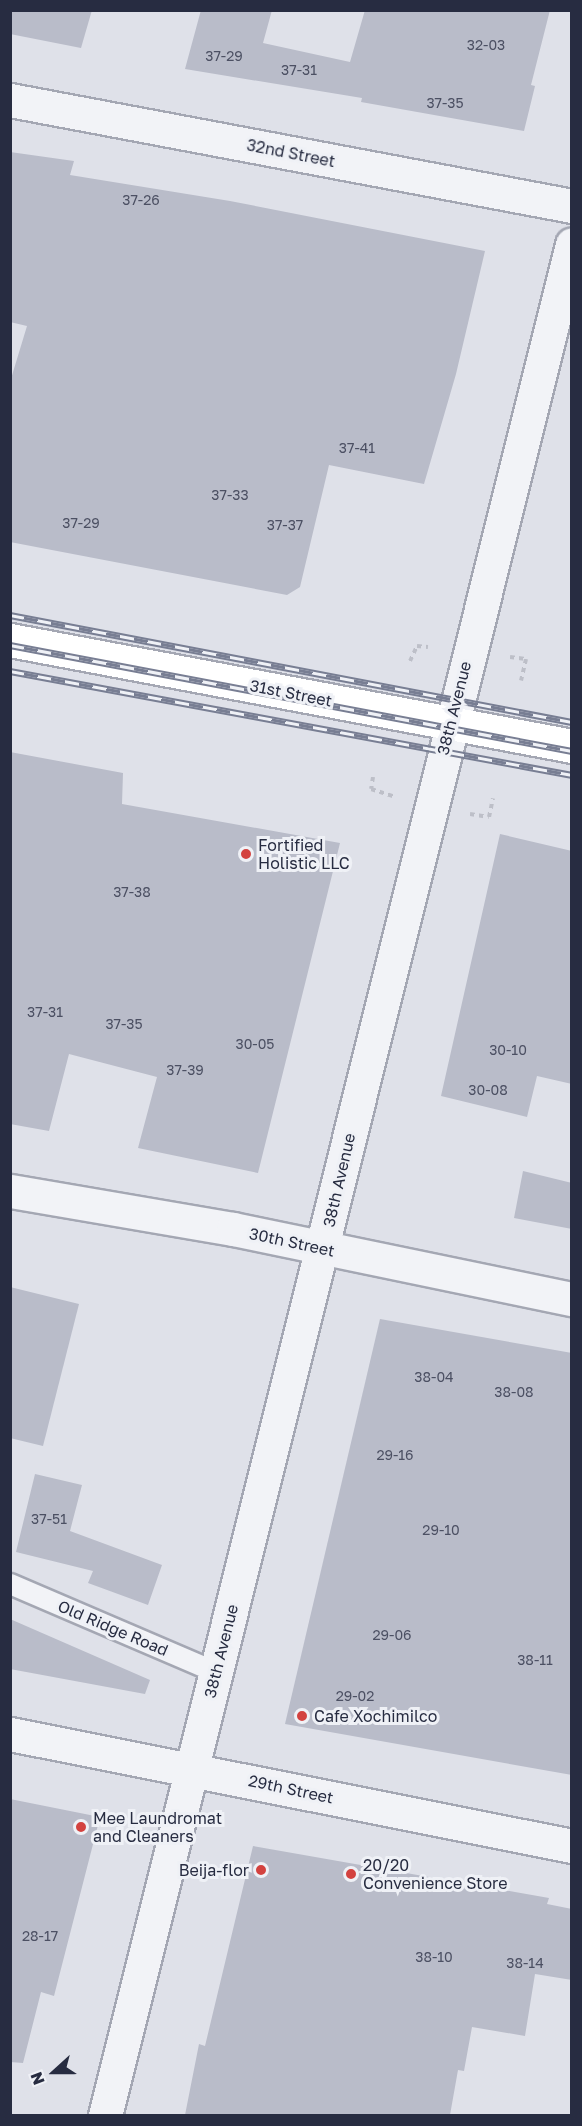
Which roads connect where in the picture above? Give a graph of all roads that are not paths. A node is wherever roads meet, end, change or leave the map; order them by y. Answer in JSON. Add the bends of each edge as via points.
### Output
{"nodes":[{"id":1,"x":10,"y":100,"type":"edge"},
{"id":2,"x":572,"y":206,"type":"edge"},
{"id":3,"x":572,"y":244,"type":"edge"},
{"id":4,"x":10,"y":640,"type":"edge"},
{"id":5,"x":450,"y":723,"type":"junction"},
{"id":6,"x":572,"y":746,"type":"edge"},
{"id":7,"x":10,"y":1191,"type":"edge"},
{"id":8,"x":323,"y":1249,"type":"junction"},
{"id":9,"x":572,"y":1299,"type":"edge"},
{"id":10,"x":10,"y":1584,"type":"edge"},
{"id":11,"x":215,"y":1672,"type":"junction"},
{"id":12,"x":10,"y":1734,"type":"edge"},
{"id":13,"x":191,"y":1768,"type":"junction"},
{"id":14,"x":572,"y":1846,"type":"edge"},
{"id":15,"x":105,"y":2115,"type":"edge"}],
"edges":[{"from":1,"to":2,"type":"street","name":"32nd Street"},
{"from":3,"to":5,"type":"street","name":"38th Avenue"},
{"from":4,"to":5,"type":"main road","name":"31st Street"},
{"from":5,"to":6,"type":"main road","name":"31st Street"},
{"from":5,"to":8,"type":"street","name":"38th Avenue"},
{"from":7,"to":8,"type":"street","name":"30th Street"},
{"from":8,"to":9,"type":"street","name":"30th Street"},
{"from":8,"to":11,"type":"street","name":"38th Avenue"},
{"from":10,"to":11,"type":"lane","name":"Old Ridge Road"},
{"from":11,"to":13,"type":"street","name":"38th Avenue"},
{"from":12,"to":13,"type":"street","name":"29th Street"},
{"from":13,"to":14,"type":"street","name":"29th Street"},
{"from":13,"to":15,"type":"street","name":"38th Avenue"}]}
